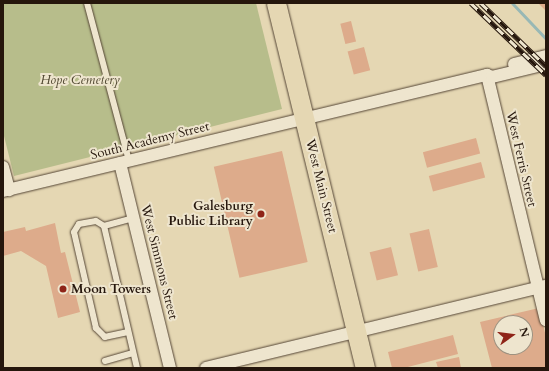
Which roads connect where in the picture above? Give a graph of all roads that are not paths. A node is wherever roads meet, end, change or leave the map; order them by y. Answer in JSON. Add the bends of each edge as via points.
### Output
{"nodes":[{"id":1,"x":87,"y":3,"type":"edge"},
{"id":2,"x":276,"y":3,"type":"edge"},
{"id":3,"x":544,"y":60,"type":"edge"},
{"id":4,"x":487,"y":75,"type":"junction"},
{"id":5,"x":304,"y":118,"type":"junction"},
{"id":6,"x":124,"y":162,"type":"junction"},
{"id":7,"x":3,"y":167,"type":"edge"},
{"id":8,"x":6,"y":191,"type":"edge"},
{"id":9,"x":134,"y":218,"type":"junction"},
{"id":10,"x":104,"y":226,"type":"junction"},
{"id":11,"x":542,"y":287,"type":"edge"},
{"id":12,"x":546,"y":320,"type":"edge"},
{"id":13,"x":128,"y":332,"type":"junction"},
{"id":14,"x":356,"y":332,"type":"junction"},
{"id":15,"x":133,"y":353,"type":"junction"},
{"id":16,"x":105,"y":361,"type":"dead end"},
{"id":17,"x":136,"y":368,"type":"edge"},
{"id":18,"x":170,"y":368,"type":"edge"},
{"id":19,"x":206,"y":368,"type":"edge"},
{"id":20,"x":365,"y":368,"type":"edge"}],
"edges":[{"from":1,"to":6,"type":"lane"},
{"from":2,"to":5,"type":"main road","name":"West Main Street"},
{"from":3,"to":4,"type":"street","name":"South Academy Street","via":[[492,77]]},
{"from":4,"to":5,"type":"street","name":"South Academy Street"},
{"from":4,"to":11,"type":"street","name":"West Ferris Street"},
{"from":5,"to":6,"type":"street","name":"South Academy Street"},
{"from":5,"to":14,"type":"main road","name":"West Main Street"},
{"from":6,"to":8,"type":"street","name":"South Academy Street"},
{"from":6,"to":9,"type":"street","name":"West Simmons Street"},
{"from":7,"to":8,"type":"street"},
{"from":9,"to":10,"type":"lane"},
{"from":9,"to":18,"type":"street","name":"West Simmons Street"},
{"from":10,"to":13,"type":"lane"},
{"from":10,"to":13,"type":"lane","via":[[96,221],[79,224],[75,228],[74,237],[96,328],[105,337]]},
{"from":11,"to":12,"type":"street","name":"West Ferris Street"},
{"from":11,"to":14,"type":"street"},
{"from":13,"to":15,"type":"lane"},
{"from":14,"to":19,"type":"street"},
{"from":14,"to":20,"type":"main road","name":"West Main Street"},
{"from":15,"to":16,"type":"lane"},
{"from":15,"to":17,"type":"lane"}]}
